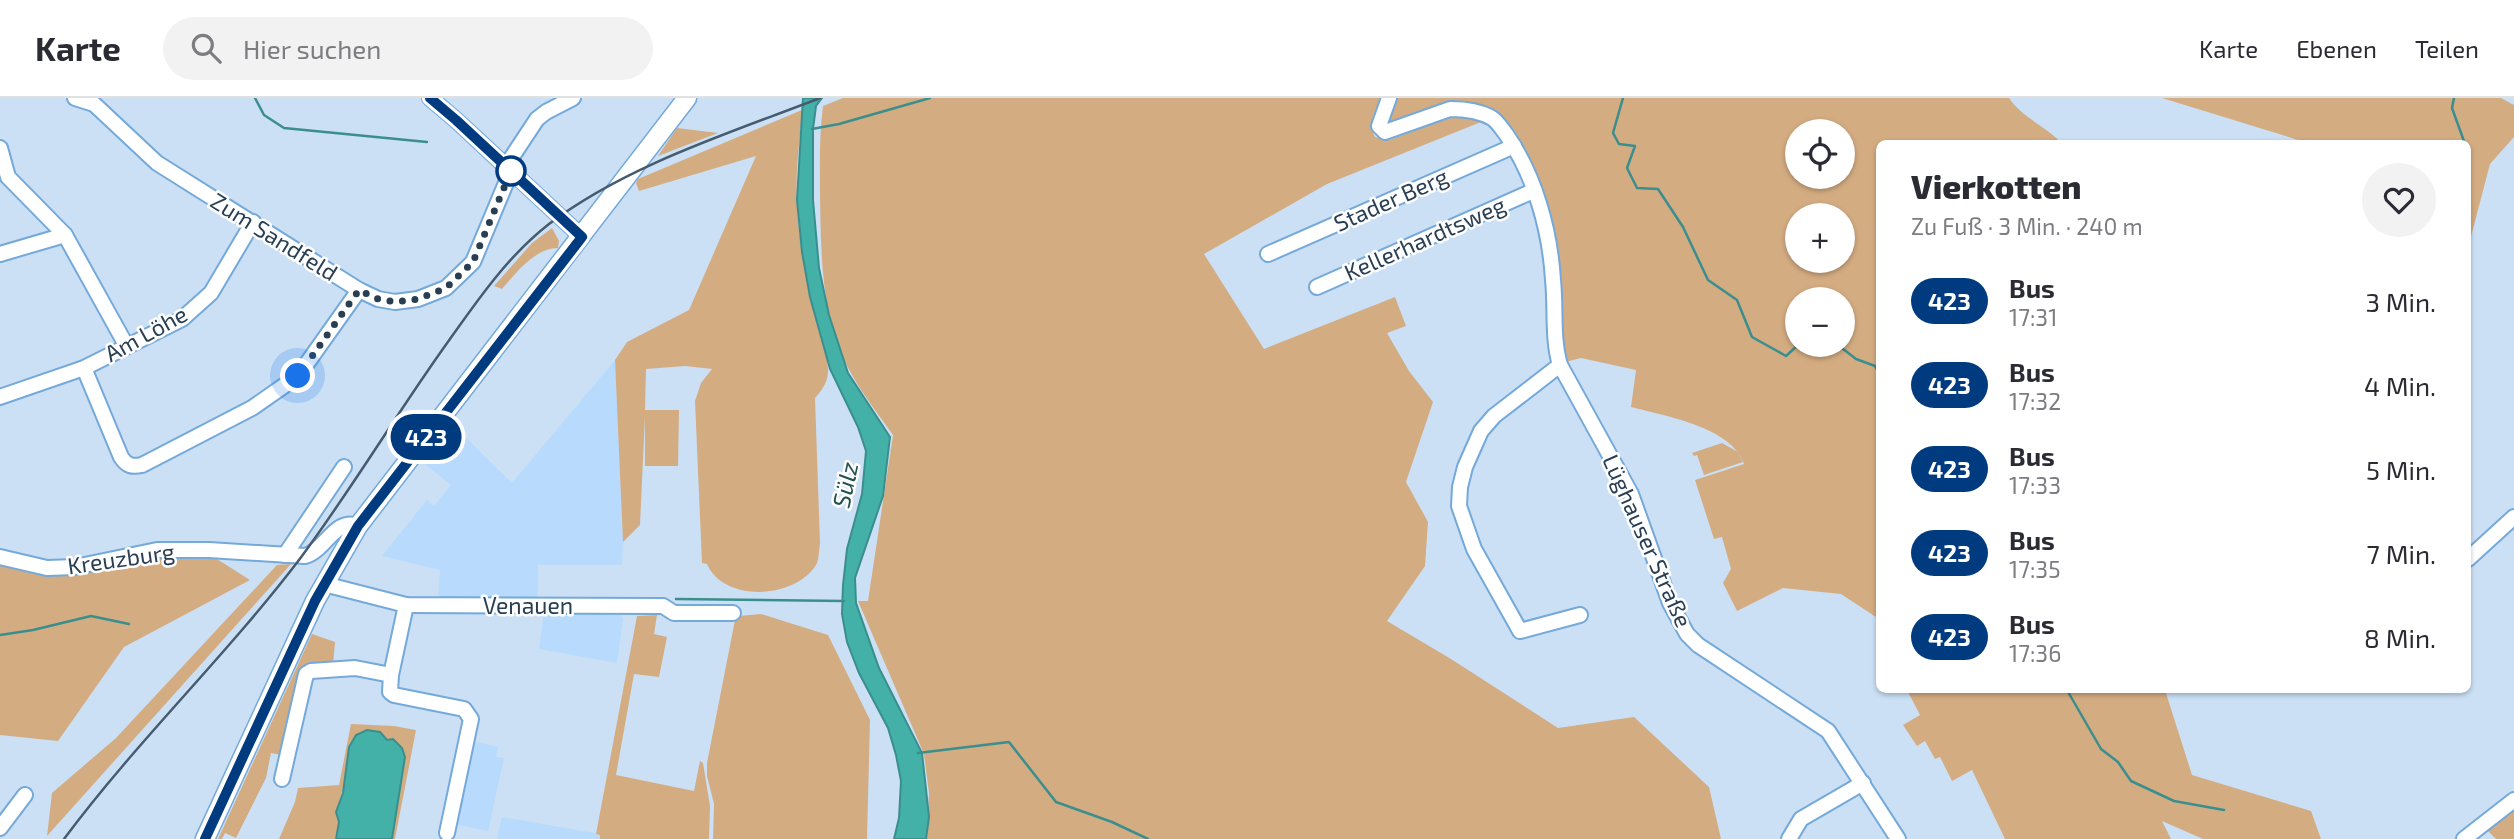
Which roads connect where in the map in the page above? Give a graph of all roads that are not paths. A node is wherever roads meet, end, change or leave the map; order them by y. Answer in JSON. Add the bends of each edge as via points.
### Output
{"nodes":[{"id":1,"x":75,"y":98,"type":"edge"},
{"id":2,"x":430,"y":98,"type":"edge"},
{"id":3,"x":573,"y":98,"type":"edge"},
{"id":4,"x":687,"y":98,"type":"edge"},
{"id":5,"x":1390,"y":98,"type":"edge"},
{"id":6,"x":1514,"y":146,"type":"junction"},
{"id":7,"x":0,"y":148,"type":"edge"},
{"id":8,"x":509,"y":169,"type":"junction"},
{"id":9,"x":1533,"y":191,"type":"junction"},
{"id":10,"x":253,"y":222,"type":"junction"},
{"id":11,"x":65,"y":234,"type":"junction"},
{"id":12,"x":582,"y":237,"type":"junction"},
{"id":13,"x":0,"y":254,"type":"edge"},
{"id":14,"x":1268,"y":254,"type":"dead end"},
{"id":15,"x":1317,"y":287,"type":"dead end"},
{"id":16,"x":359,"y":290,"type":"junction"},
{"id":17,"x":126,"y":345,"type":"junction"},
{"id":18,"x":1560,"y":365,"type":"junction"},
{"id":19,"x":84,"y":368,"type":"junction"},
{"id":20,"x":0,"y":397,"type":"edge"},
{"id":21,"x":344,"y":467,"type":"dead end"},
{"id":22,"x":2514,"y":517,"type":"edge"},
{"id":23,"x":358,"y":526,"type":"junction"},
{"id":24,"x":285,"y":555,"type":"junction"},
{"id":25,"x":0,"y":556,"type":"edge"},
{"id":26,"x":2471,"y":556,"type":"edge"},
{"id":27,"x":324,"y":584,"type":"junction"},
{"id":28,"x":406,"y":605,"type":"junction"},
{"id":29,"x":733,"y":613,"type":"dead end"},
{"id":30,"x":1580,"y":615,"type":"dead end"},
{"id":31,"x":391,"y":675,"type":"junction"},
{"id":32,"x":282,"y":779,"type":"dead end"},
{"id":33,"x":1863,"y":783,"type":"junction"},
{"id":34,"x":25,"y":795,"type":"dead end"},
{"id":35,"x":2514,"y":800,"type":"edge"},
{"id":36,"x":0,"y":828,"type":"edge"},
{"id":37,"x":447,"y":833,"type":"dead end"},
{"id":38,"x":205,"y":839,"type":"edge"},
{"id":39,"x":1789,"y":839,"type":"edge"},
{"id":40,"x":1898,"y":839,"type":"edge"},
{"id":41,"x":2464,"y":839,"type":"edge"}],
"edges":[{"from":1,"to":10,"type":"street","name":"Zum Sandfeld","via":[[94,104],[157,163]]},
{"from":2,"to":8,"type":"street"},
{"from":3,"to":8,"type":"street","name":"Zum Sandfeld","via":[[537,119]]},
{"from":4,"to":12,"type":"main road"},
{"from":5,"to":6,"type":"street","name":"Lüghauser Straße","via":[[1379,121],[1385,132],[1461,109],[1492,118]]},
{"from":6,"to":9,"type":"street","name":"Lüghauser Straße"},
{"from":6,"to":14,"type":"street","name":"Stader Berg"},
{"from":7,"to":11,"type":"street","via":[[8,177]]},
{"from":8,"to":12,"type":"street"},
{"from":8,"to":16,"type":"street","name":"Zum Sandfeld","via":[[473,262],[446,288],[395,302]]},
{"from":9,"to":15,"type":"street","name":"Kellerhardtsweg"},
{"from":9,"to":18,"type":"street","name":"Lüghauser Straße","via":[[1550,251]]},
{"from":10,"to":16,"type":"street","name":"Zum Sandfeld"},
{"from":10,"to":17,"type":"street","name":"Am Löhe","via":[[211,293],[182,319]]},
{"from":11,"to":13,"type":"street"},
{"from":11,"to":17,"type":"street"},
{"from":12,"to":23,"type":"main road"},
{"from":16,"to":19,"type":"street","via":[[298,376],[252,408],[142,465],[126,464],[121,457]]},
{"from":17,"to":19,"type":"street","name":"Am Löhe"},
{"from":18,"to":30,"type":"street","via":[[1481,431],[1465,467],[1459,506],[1474,549],[1520,631]]},
{"from":18,"to":33,"type":"street","name":"Lüghauser Straße","via":[[1630,494],[1670,603],[1687,634],[1828,731]]},
{"from":19,"to":20,"type":"street","name":"Am Löhe"},
{"from":21,"to":24,"type":"street"},
{"from":22,"to":26,"type":"street"},
{"from":23,"to":24,"type":"street","name":"Kreuzburg","via":[[339,527],[310,555]]},
{"from":23,"to":27,"type":"main road"},
{"from":24,"to":25,"type":"street","name":"Kreuzburg","via":[[157,550],[75,567],[47,568]]},
{"from":27,"to":28,"type":"street","name":"Venauen"},
{"from":27,"to":38,"type":"main road"},
{"from":28,"to":29,"type":"street","name":"Venauen","via":[[663,607],[674,613]]},
{"from":28,"to":31,"type":"street"},
{"from":31,"to":32,"type":"street","via":[[355,667],[306,674]]},
{"from":31,"to":37,"type":"street","via":[[390,692],[394,695],[464,709],[471,719]]},
{"from":33,"to":39,"type":"street","via":[[1801,819]]},
{"from":33,"to":40,"type":"street","name":"Lüghauser Straße"},
{"from":34,"to":36,"type":"street"},
{"from":35,"to":41,"type":"street"}]}
